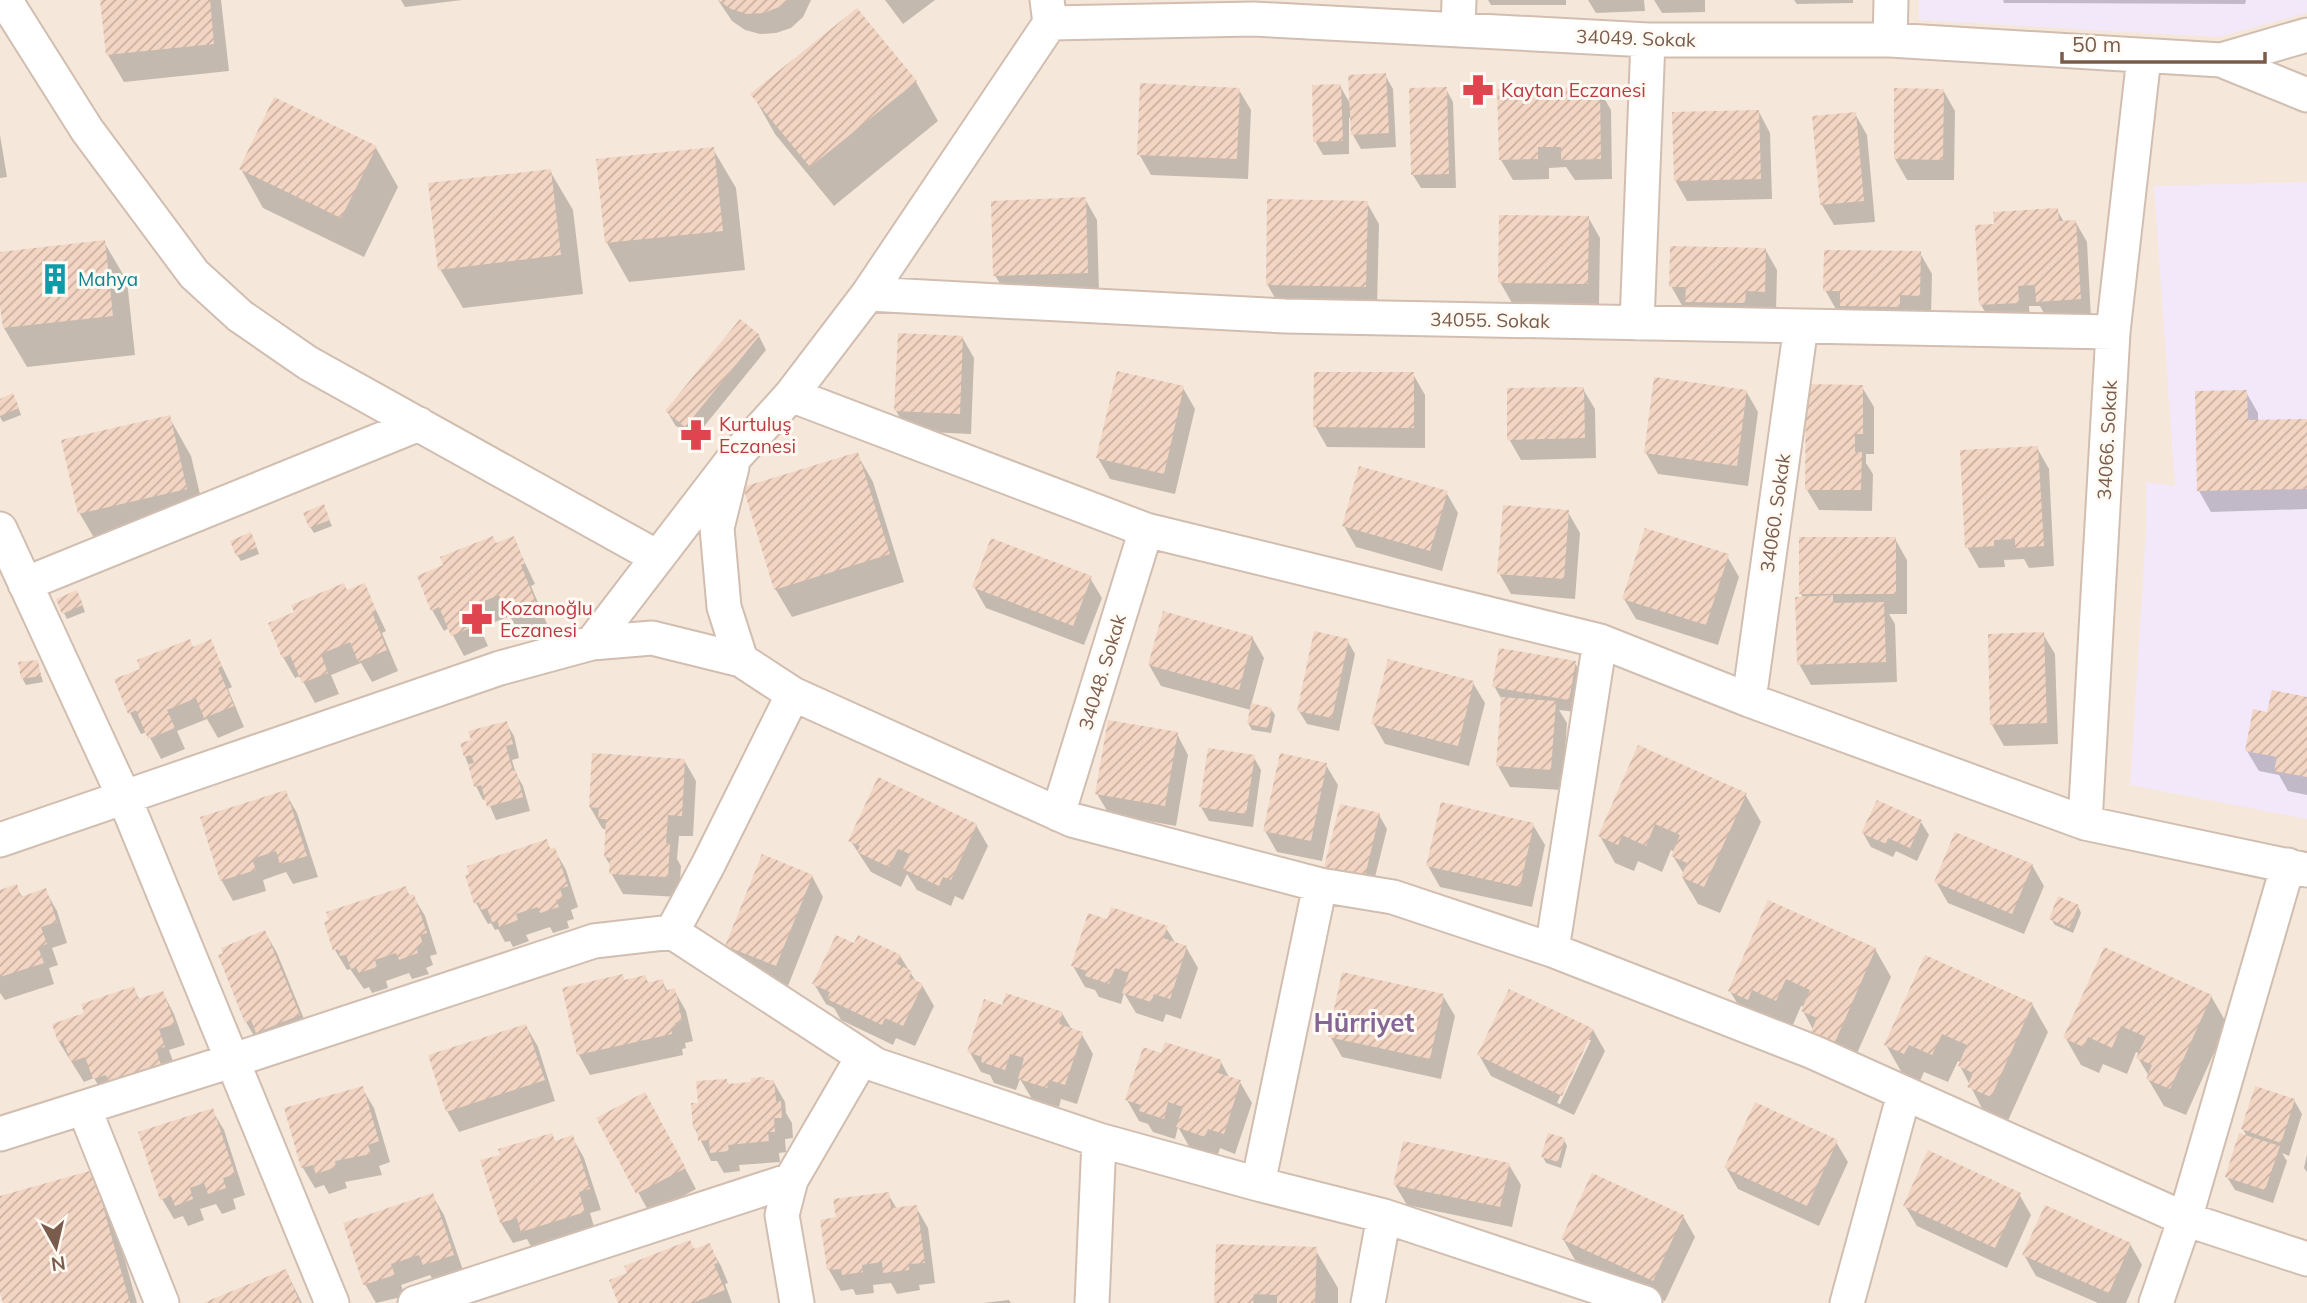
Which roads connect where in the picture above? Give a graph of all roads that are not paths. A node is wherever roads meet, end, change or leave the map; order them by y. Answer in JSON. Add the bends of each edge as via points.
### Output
{"nodes":[{"id":1,"x":5,"y":0,"type":"edge"},
{"id":2,"x":1891,"y":0,"type":"edge"},
{"id":3,"x":1048,"y":12,"type":"edge"},
{"id":4,"x":1459,"y":15,"type":"edge"},
{"id":5,"x":2307,"y":35,"type":"edge"},
{"id":6,"x":1648,"y":40,"type":"junction"},
{"id":7,"x":1890,"y":40,"type":"junction"},
{"id":8,"x":2144,"y":57,"type":"junction"},
{"id":9,"x":2221,"y":60,"type":"junction"},
{"id":10,"x":2307,"y":95,"type":"edge"},
{"id":11,"x":868,"y":294,"type":"junction"},
{"id":12,"x":1637,"y":323,"type":"junction"},
{"id":13,"x":1801,"y":326,"type":"junction"},
{"id":14,"x":2113,"y":332,"type":"junction"},
{"id":15,"x":791,"y":395,"type":"junction"},
{"id":16,"x":419,"y":424,"type":"junction"},
{"id":17,"x":734,"y":458,"type":"junction"},
{"id":18,"x":0,"y":529,"type":"edge"},
{"id":19,"x":1146,"y":530,"type":"junction"},
{"id":20,"x":657,"y":557,"type":"junction"},
{"id":21,"x":25,"y":584,"type":"junction"},
{"id":22,"x":1600,"y":641,"type":"junction"},
{"id":23,"x":592,"y":643,"type":"junction"},
{"id":24,"x":741,"y":660,"type":"junction"},
{"id":25,"x":793,"y":694,"type":"junction"},
{"id":26,"x":1749,"y":700,"type":"junction"},
{"id":27,"x":124,"y":797,"type":"junction"},
{"id":28,"x":1059,"y":814,"type":"junction"},
{"id":29,"x":2085,"y":824,"type":"junction"},
{"id":30,"x":0,"y":840,"type":"edge"},
{"id":31,"x":2297,"y":868,"type":"edge"},
{"id":32,"x":1320,"y":885,"type":"junction"},
{"id":33,"x":672,"y":932,"type":"junction"},
{"id":34,"x":1552,"y":950,"type":"junction"},
{"id":35,"x":862,"y":1058,"type":"junction"},
{"id":36,"x":231,"y":1061,"type":"junction"},
{"id":37,"x":1904,"y":1094,"type":"junction"},
{"id":38,"x":84,"y":1108,"type":"junction"},
{"id":39,"x":0,"y":1134,"type":"edge"},
{"id":40,"x":1099,"y":1140,"type":"junction"},
{"id":41,"x":791,"y":1180,"type":"junction"},
{"id":42,"x":1258,"y":1184,"type":"junction"},
{"id":43,"x":1384,"y":1216,"type":"junction"},
{"id":44,"x":2185,"y":1219,"type":"junction"},
{"id":45,"x":2307,"y":1259,"type":"edge"},
{"id":46,"x":162,"y":1303,"type":"edge"},
{"id":47,"x":332,"y":1303,"type":"edge"},
{"id":48,"x":415,"y":1303,"type":"edge"},
{"id":49,"x":797,"y":1303,"type":"edge"},
{"id":50,"x":1092,"y":1303,"type":"edge"},
{"id":51,"x":1368,"y":1303,"type":"edge"},
{"id":52,"x":1644,"y":1303,"type":"edge"},
{"id":53,"x":1847,"y":1303,"type":"edge"},
{"id":54,"x":2156,"y":1303,"type":"edge"}],
"edges":[{"from":1,"to":16,"type":"street","via":[[86,130],[194,274],[240,316],[308,363]]},
{"from":2,"to":7,"type":"street"},
{"from":3,"to":4,"type":"street","name":"34049. Sokak","via":[[1254,19]]},
{"from":3,"to":11,"type":"street"},
{"from":4,"to":6,"type":"street","name":"34049. Sokak"},
{"from":5,"to":9,"type":"street"},
{"from":6,"to":7,"type":"street","name":"34049. Sokak"},
{"from":6,"to":12,"type":"street"},
{"from":7,"to":8,"type":"street","name":"34049. Sokak"},
{"from":8,"to":9,"type":"street","name":"34049. Sokak"},
{"from":8,"to":14,"type":"street","name":"34066. Sokak"},
{"from":9,"to":10,"type":"street"},
{"from":11,"to":12,"type":"street","name":"34055. Sokak","via":[[1285,316]]},
{"from":11,"to":15,"type":"street"},
{"from":12,"to":13,"type":"street","name":"34055. Sokak"},
{"from":13,"to":14,"type":"street","name":"34055. Sokak"},
{"from":13,"to":26,"type":"street","name":"34060. Sokak"},
{"from":14,"to":29,"type":"street","name":"34066. Sokak"},
{"from":15,"to":17,"type":"street"},
{"from":15,"to":19,"type":"street"},
{"from":16,"to":20,"type":"street"},
{"from":16,"to":21,"type":"street"},
{"from":17,"to":20,"type":"street"},
{"from":17,"to":24,"type":"street","via":[[717,528],[724,607]]},
{"from":18,"to":21,"type":"street"},
{"from":19,"to":22,"type":"street"},
{"from":19,"to":28,"type":"street","name":"34048. Sokak"},
{"from":20,"to":23,"type":"street"},
{"from":21,"to":27,"type":"street"},
{"from":22,"to":26,"type":"street"},
{"from":22,"to":34,"type":"street"},
{"from":23,"to":24,"type":"street","via":[[652,638]]},
{"from":23,"to":27,"type":"street","via":[[500,668]]},
{"from":24,"to":25,"type":"street"},
{"from":25,"to":28,"type":"street"},
{"from":25,"to":33,"type":"street"},
{"from":26,"to":29,"type":"street"},
{"from":27,"to":30,"type":"street"},
{"from":27,"to":36,"type":"street"},
{"from":28,"to":32,"type":"street"},
{"from":29,"to":31,"type":"street"},
{"from":31,"to":44,"type":"street"},
{"from":32,"to":34,"type":"street","via":[[1393,897]]},
{"from":32,"to":42,"type":"street"},
{"from":33,"to":35,"type":"street"},
{"from":33,"to":36,"type":"street","via":[[594,941]]},
{"from":34,"to":37,"type":"street","via":[[1813,1052]]},
{"from":35,"to":40,"type":"street"},
{"from":35,"to":41,"type":"street"},
{"from":36,"to":38,"type":"street"},
{"from":36,"to":47,"type":"street"},
{"from":37,"to":44,"type":"street"},
{"from":37,"to":53,"type":"street"},
{"from":38,"to":39,"type":"street"},
{"from":38,"to":46,"type":"street"},
{"from":40,"to":42,"type":"street"},
{"from":40,"to":50,"type":"street"},
{"from":41,"to":48,"type":"street"},
{"from":41,"to":49,"type":"street","via":[[782,1215]]},
{"from":42,"to":43,"type":"street"},
{"from":43,"to":51,"type":"street"},
{"from":43,"to":52,"type":"street"},
{"from":44,"to":45,"type":"street"},
{"from":44,"to":54,"type":"street"}]}
